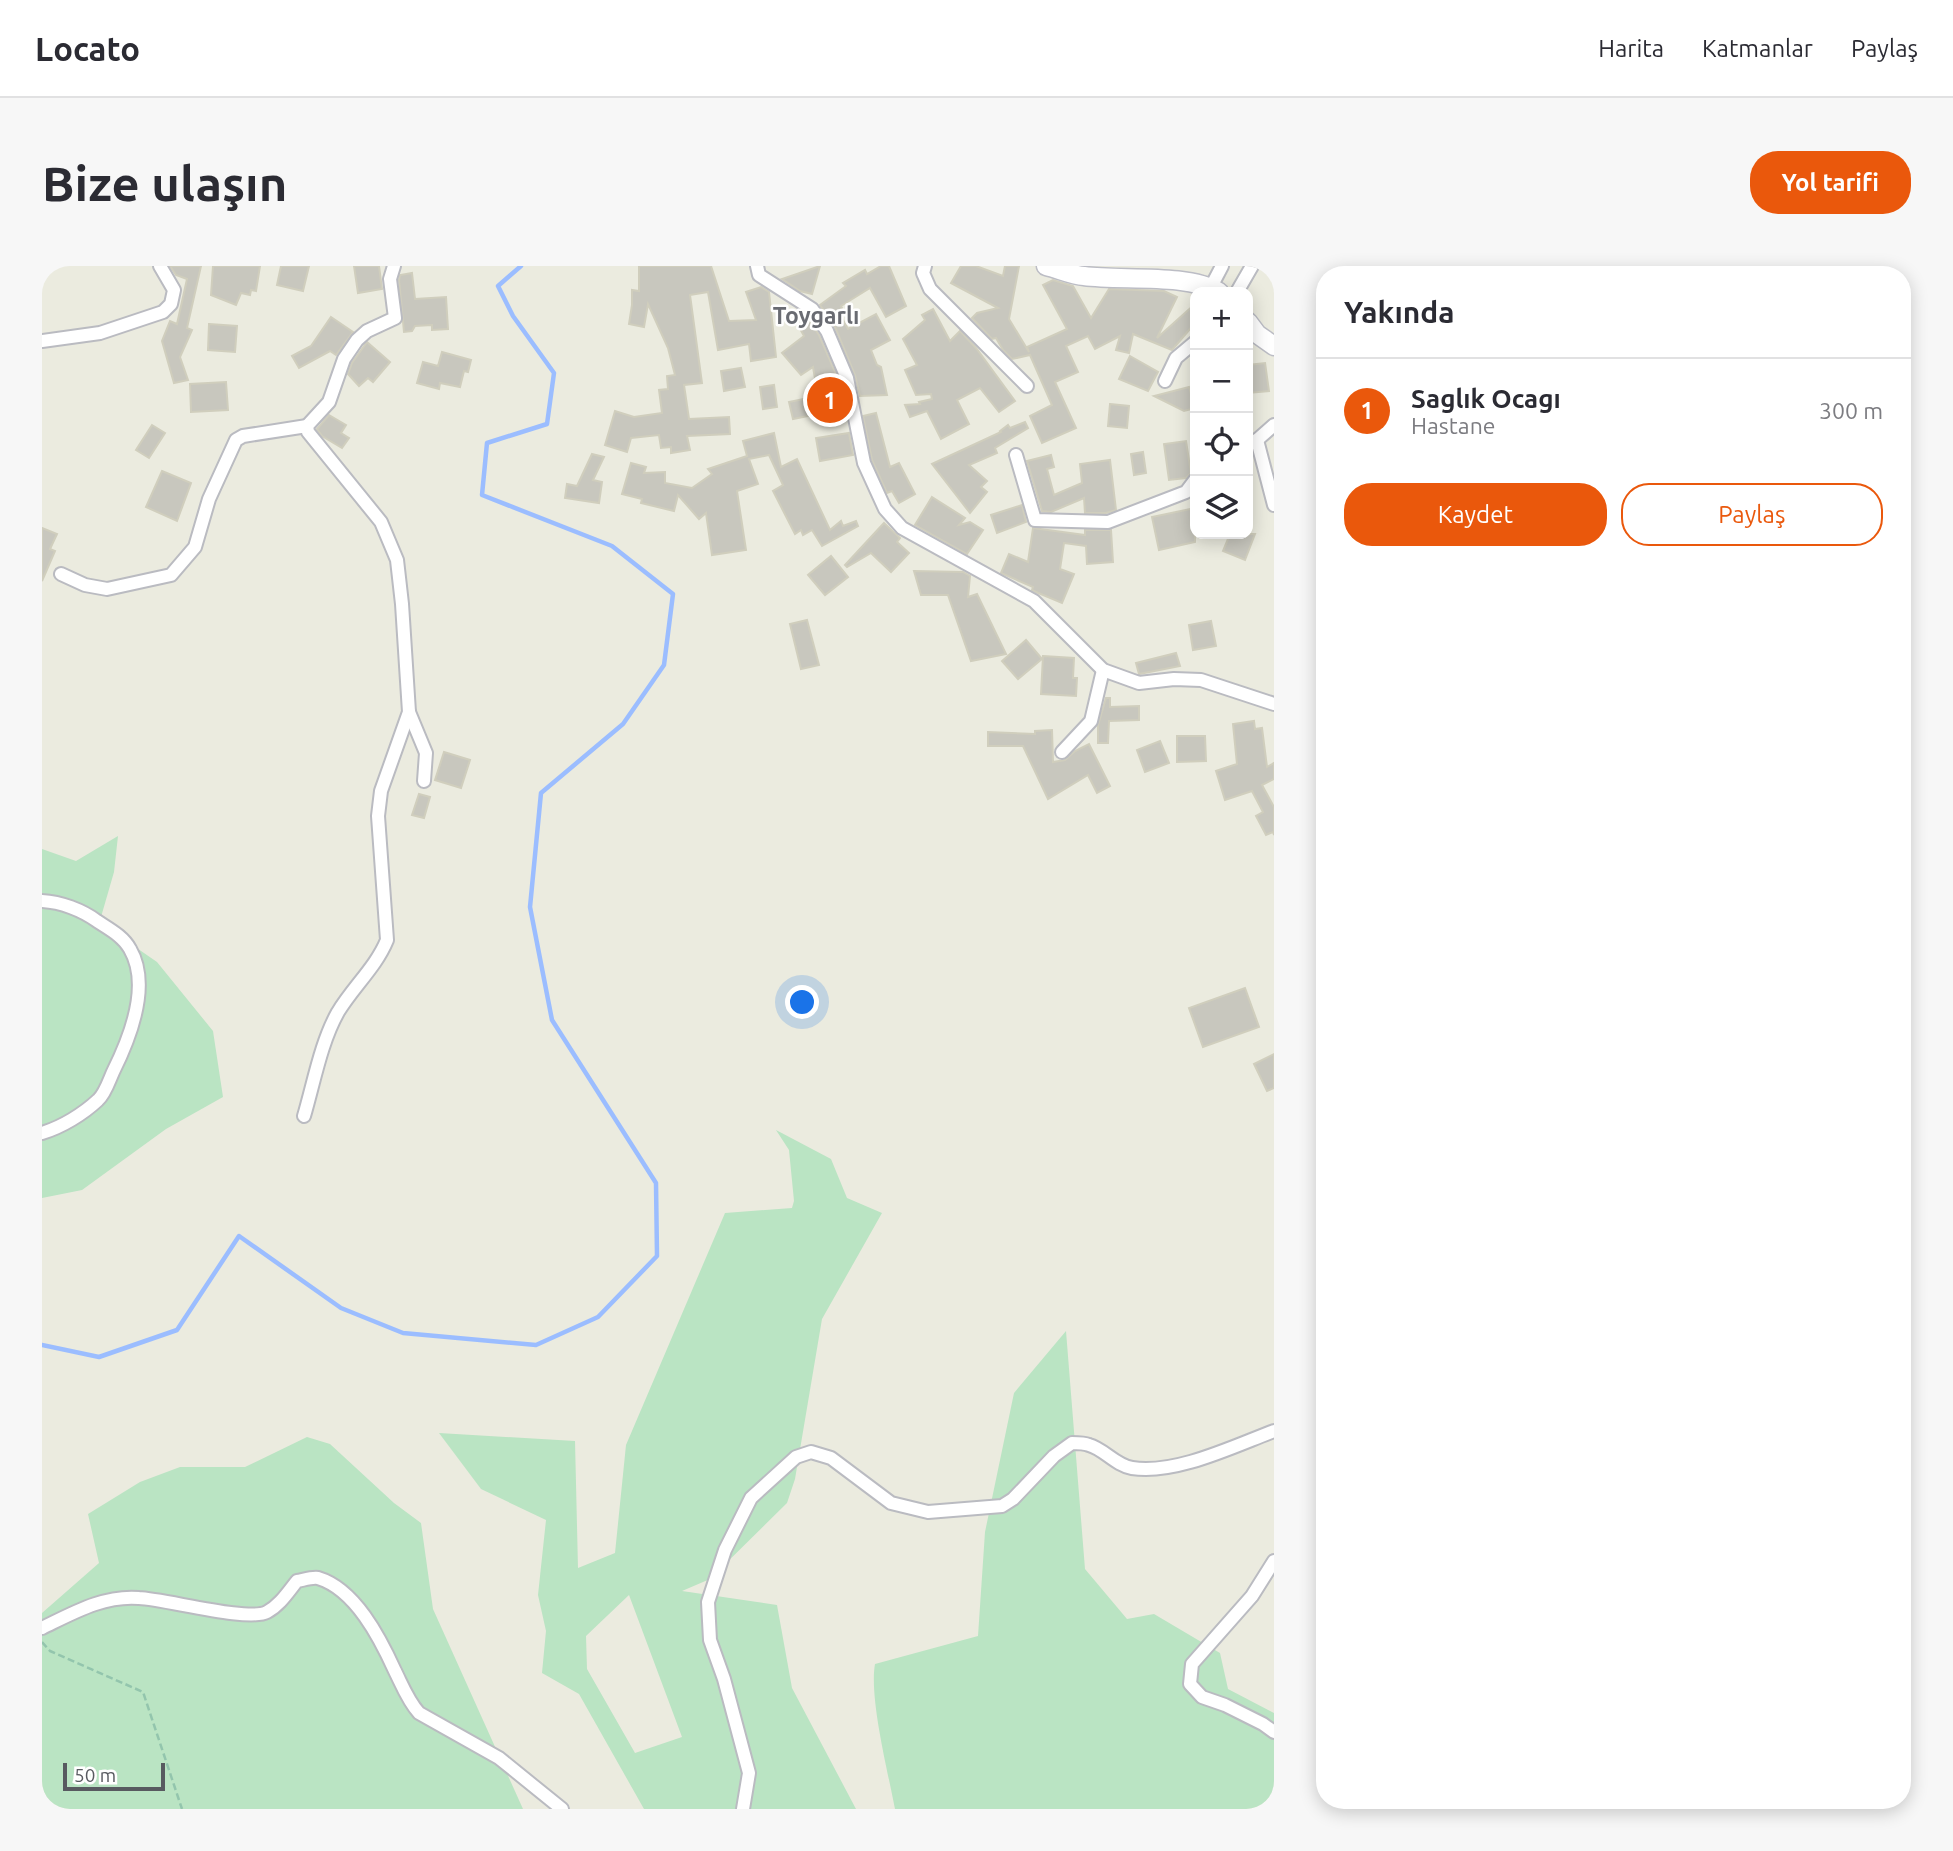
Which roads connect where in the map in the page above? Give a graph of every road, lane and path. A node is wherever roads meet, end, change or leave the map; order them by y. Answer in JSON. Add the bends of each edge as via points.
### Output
{"nodes":[{"id":1,"x":160,"y":266,"type":"edge"},
{"id":2,"x":394,"y":266,"type":"edge"},
{"id":3,"x":757,"y":266,"type":"edge"},
{"id":4,"x":925,"y":266,"type":"edge"},
{"id":5,"x":1046,"y":266,"type":"edge"},
{"id":6,"x":1223,"y":266,"type":"edge"},
{"id":7,"x":1252,"y":266,"type":"edge"},
{"id":8,"x":1205,"y":287,"type":"edge"},
{"id":9,"x":1216,"y":287,"type":"edge"},
{"id":10,"x":1240,"y":287,"type":"edge"},
{"id":11,"x":1253,"y":328,"type":"edge"},
{"id":12,"x":42,"y":341,"type":"edge"},
{"id":13,"x":1190,"y":346,"type":"edge"},
{"id":14,"x":1274,"y":346,"type":"edge"},
{"id":15,"x":1165,"y":381,"type":"dead end"},
{"id":16,"x":1027,"y":386,"type":"dead end"},
{"id":17,"x":1274,"y":425,"type":"edge"},
{"id":18,"x":307,"y":426,"type":"junction"},
{"id":19,"x":1253,"y":440,"type":"edge"},
{"id":20,"x":1253,"y":444,"type":"edge"},
{"id":21,"x":1016,"y":455,"type":"dead end"},
{"id":22,"x":1190,"y":487,"type":"edge"},
{"id":23,"x":1274,"y":505,"type":"edge"},
{"id":24,"x":61,"y":574,"type":"dead end"},
{"id":25,"x":1103,"y":670,"type":"junction"},
{"id":26,"x":1274,"y":705,"type":"edge"},
{"id":27,"x":409,"y":712,"type":"junction"},
{"id":28,"x":1062,"y":752,"type":"dead end"},
{"id":29,"x":425,"y":781,"type":"dead end"},
{"id":30,"x":42,"y":901,"type":"edge"},
{"id":31,"x":304,"y":1116,"type":"dead end"},
{"id":32,"x":42,"y":1133,"type":"edge"},
{"id":33,"x":1274,"y":1431,"type":"edge"},
{"id":34,"x":1274,"y":1561,"type":"edge"},
{"id":35,"x":42,"y":1628,"type":"edge"},
{"id":36,"x":42,"y":1642,"type":"edge"},
{"id":37,"x":1274,"y":1732,"type":"edge"},
{"id":38,"x":182,"y":1809,"type":"edge"},
{"id":39,"x":562,"y":1809,"type":"edge"},
{"id":40,"x":743,"y":1809,"type":"edge"}],
"edges":[{"from":1,"to":12,"type":"street","via":[[174,290],[171,304],[163,312],[100,332]]},
{"from":2,"to":18,"type":"street","via":[[390,279],[395,318],[357,340],[344,359],[329,402]]},
{"from":3,"to":25,"type":"street","via":[[759,275],[812,309],[827,331],[847,378],[864,463],[885,509],[902,528],[1034,601]]},
{"from":4,"to":16,"type":"street","via":[[930,289]]},
{"from":5,"to":8,"type":"street","via":[[1082,276]]},
{"from":6,"to":9,"type":"street"},
{"from":7,"to":10,"type":"street"},
{"from":11,"to":14,"type":"street"},
{"from":13,"to":15,"type":"street","via":[[1176,358]]},
{"from":17,"to":19,"type":"street"},
{"from":18,"to":24,"type":"street","via":[[236,440],[209,499],[195,547],[171,575],[107,590]]},
{"from":18,"to":27,"type":"street","via":[[381,522],[397,560]]},
{"from":20,"to":23,"type":"street"},
{"from":21,"to":22,"type":"street","via":[[1035,520],[1108,522]]},
{"from":25,"to":26,"type":"street","via":[[1139,683],[1201,680]]},
{"from":25,"to":28,"type":"street","via":[[1091,721]]},
{"from":27,"to":29,"type":"street","via":[[426,753]]},
{"from":27,"to":31,"type":"street","via":[[381,791],[378,817],[387,940],[334,1021]]},
{"from":30,"to":32,"type":"street","via":[[90,915],[125,942],[134,959],[139,994],[122,1054],[100,1099]]},
{"from":33,"to":40,"type":"street","via":[[1217,1453],[1145,1469],[1130,1468],[1090,1445],[1072,1443],[1002,1506],[928,1512],[891,1503],[831,1458],[811,1452],[796,1457],[751,1498],[708,1602],[710,1640],[749,1773]]},
{"from":34,"to":37,"type":"street","via":[[1252,1596],[1192,1664],[1190,1684],[1202,1697],[1225,1704]]},
{"from":35,"to":39,"type":"street","via":[[94,1603],[137,1597],[265,1614],[297,1581],[316,1577],[341,1589],[357,1606],[419,1713],[499,1758]]},
{"from":36,"to":38,"type":"path","via":[[50,1651],[143,1692]]}]}
